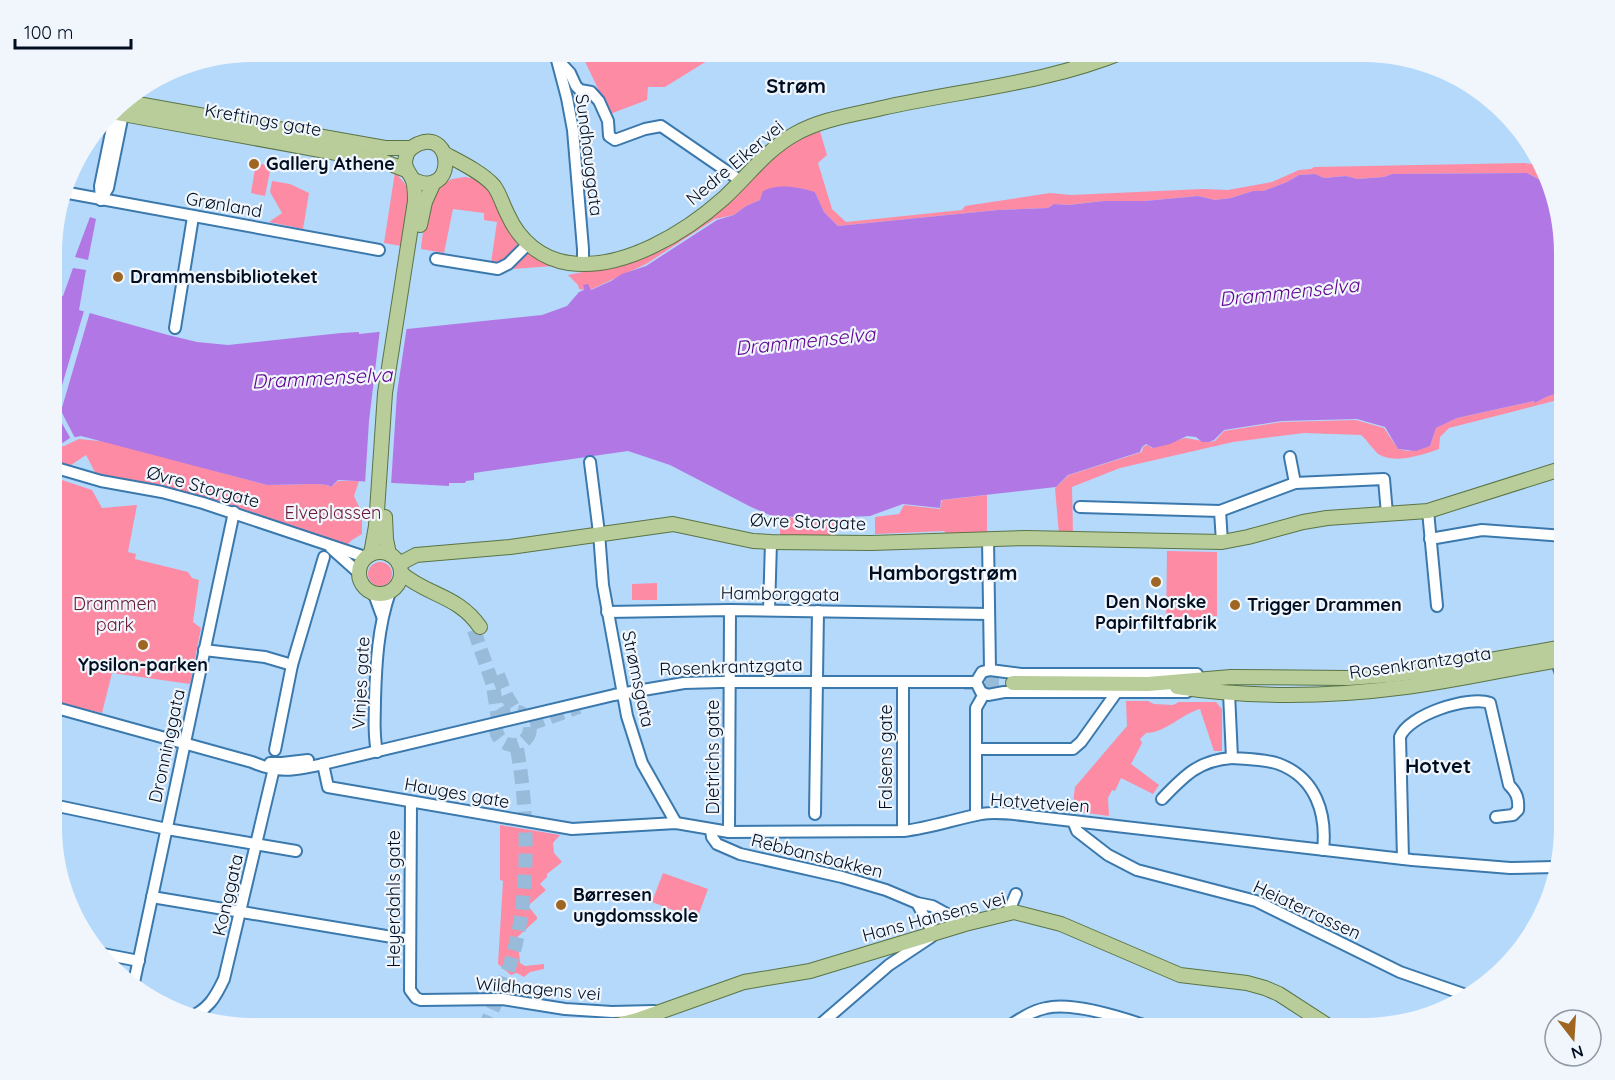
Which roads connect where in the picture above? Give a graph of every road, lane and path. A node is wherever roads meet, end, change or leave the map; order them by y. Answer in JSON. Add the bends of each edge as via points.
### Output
{"nodes":[{"id":1,"x":558,"y":62,"type":"edge"},
{"id":2,"x":561,"y":62,"type":"edge"},
{"id":3,"x":1075,"y":62,"type":"edge"},
{"id":4,"x":1095,"y":62,"type":"edge"},
{"id":5,"x":1076,"y":69,"type":"junction"},
{"id":6,"x":127,"y":109,"type":"edge"},
{"id":7,"x":126,"y":110,"type":"edge"},
{"id":8,"x":116,"y":120,"type":"edge"},
{"id":9,"x":410,"y":148,"type":"junction"},
{"id":10,"x":445,"y":154,"type":"junction"},
{"id":11,"x":409,"y":174,"type":"junction"},
{"id":12,"x":477,"y":174,"type":"junction"},
{"id":13,"x":439,"y":178,"type":"junction"},
{"id":14,"x":741,"y":181,"type":"junction"},
{"id":15,"x":71,"y":194,"type":"edge"},
{"id":16,"x":101,"y":200,"type":"junction"},
{"id":17,"x":193,"y":217,"type":"junction"},
{"id":18,"x":412,"y":244,"type":"junction"},
{"id":19,"x":528,"y":244,"type":"junction"},
{"id":20,"x":379,"y":250,"type":"dead end"},
{"id":21,"x":436,"y":260,"type":"dead end"},
{"id":22,"x":583,"y":264,"type":"junction"},
{"id":23,"x":175,"y":328,"type":"dead end"},
{"id":24,"x":1290,"y":457,"type":"dead end"},
{"id":25,"x":590,"y":462,"type":"dead end"},
{"id":26,"x":62,"y":470,"type":"edge"},
{"id":27,"x":1553,"y":472,"type":"edge"},
{"id":28,"x":1295,"y":483,"type":"junction"},
{"id":29,"x":382,"y":493,"type":"junction"},
{"id":30,"x":1080,"y":507,"type":"dead end"},
{"id":31,"x":1220,"y":511,"type":"junction"},
{"id":32,"x":234,"y":512,"type":"junction"},
{"id":33,"x":1428,"y":512,"type":"junction"},
{"id":34,"x":1387,"y":514,"type":"junction"},
{"id":35,"x":599,"y":533,"type":"junction"},
{"id":36,"x":1553,"y":535,"type":"edge"},
{"id":37,"x":988,"y":539,"type":"junction"},
{"id":38,"x":1430,"y":539,"type":"junction"},
{"id":39,"x":771,"y":542,"type":"junction"},
{"id":40,"x":1222,"y":542,"type":"junction"},
{"id":41,"x":328,"y":546,"type":"junction"},
{"id":42,"x":368,"y":556,"type":"junction"},
{"id":43,"x":324,"y":557,"type":"dead end"},
{"id":44,"x":396,"y":564,"type":"junction"},
{"id":45,"x":359,"y":573,"type":"junction"},
{"id":46,"x":392,"y":590,"type":"junction"},
{"id":47,"x":374,"y":594,"type":"junction"},
{"id":48,"x":1437,"y":606,"type":"dead end"},
{"id":49,"x":730,"y":610,"type":"junction"},
{"id":50,"x":770,"y":610,"type":"junction"},
{"id":51,"x":818,"y":611,"type":"junction"},
{"id":52,"x":608,"y":612,"type":"junction"},
{"id":53,"x":989,"y":614,"type":"junction"},
{"id":54,"x":382,"y":616,"type":"junction"},
{"id":55,"x":204,"y":650,"type":"junction"},
{"id":56,"x":1553,"y":654,"type":"edge"},
{"id":57,"x":1553,"y":654,"type":"edge"},
{"id":58,"x":292,"y":665,"type":"junction"},
{"id":59,"x":993,"y":671,"type":"junction"},
{"id":60,"x":1232,"y":677,"type":"junction"},
{"id":61,"x":729,"y":682,"type":"junction"},
{"id":62,"x":976,"y":682,"type":"junction"},
{"id":63,"x":816,"y":683,"type":"junction"},
{"id":64,"x":903,"y":683,"type":"junction"},
{"id":65,"x":1013,"y":683,"type":"tunnel mouth"},
{"id":66,"x":1148,"y":684,"type":"junction"},
{"id":67,"x":1208,"y":692,"type":"junction"},
{"id":68,"x":622,"y":693,"type":"junction"},
{"id":69,"x":989,"y":693,"type":"junction"},
{"id":70,"x":1116,"y":693,"type":"junction"},
{"id":71,"x":1229,"y":693,"type":"junction"},
{"id":72,"x":62,"y":710,"type":"edge"},
{"id":73,"x":184,"y":744,"type":"junction"},
{"id":74,"x":376,"y":748,"type":"junction"},
{"id":75,"x":976,"y":749,"type":"junction"},
{"id":76,"x":275,"y":750,"type":"dead end"},
{"id":77,"x":1232,"y":758,"type":"junction"},
{"id":78,"x":322,"y":761,"type":"junction"},
{"id":79,"x":275,"y":767,"type":"junction"},
{"id":80,"x":1162,"y":799,"type":"dead end"},
{"id":81,"x":411,"y":802,"type":"junction"},
{"id":82,"x":62,"y":807,"type":"edge"},
{"id":83,"x":815,"y":814,"type":"dead end"},
{"id":84,"x":976,"y":815,"type":"junction"},
{"id":85,"x":1496,"y":816,"type":"dead end"},
{"id":86,"x":1073,"y":821,"type":"junction"},
{"id":87,"x":676,"y":823,"type":"junction"},
{"id":88,"x":166,"y":829,"type":"junction"},
{"id":89,"x":711,"y":830,"type":"junction"},
{"id":90,"x":903,"y":831,"type":"junction"},
{"id":91,"x":729,"y":832,"type":"junction"},
{"id":92,"x":256,"y":845,"type":"junction"},
{"id":93,"x":1323,"y":850,"type":"junction"},
{"id":94,"x":296,"y":851,"type":"dead end"},
{"id":95,"x":1403,"y":859,"type":"junction"},
{"id":96,"x":1549,"y":867,"type":"edge"},
{"id":97,"x":1016,"y":894,"type":"dead end"},
{"id":98,"x":152,"y":897,"type":"junction"},
{"id":99,"x":917,"y":903,"type":"junction"},
{"id":100,"x":241,"y":912,"type":"junction"},
{"id":101,"x":1008,"y":913,"type":"junction"},
{"id":102,"x":965,"y":924,"type":"junction"},
{"id":103,"x":933,"y":933,"type":"junction"},
{"id":104,"x":410,"y":940,"type":"junction"},
{"id":105,"x":112,"y":956,"type":"edge"},
{"id":106,"x":139,"y":961,"type":"junction"},
{"id":107,"x":135,"y":978,"type":"edge"},
{"id":108,"x":1459,"y":992,"type":"edge"},
{"id":109,"x":413,"y":995,"type":"joint"},
{"id":110,"x":662,"y":1011,"type":"junction"},
{"id":111,"x":202,"y":1012,"type":"edge"},
{"id":112,"x":639,"y":1018,"type":"edge"},
{"id":113,"x":828,"y":1018,"type":"edge"},
{"id":114,"x":1024,"y":1018,"type":"edge"},
{"id":115,"x":1118,"y":1018,"type":"edge"},
{"id":116,"x":1317,"y":1018,"type":"edge"}],
"edges":[{"from":1,"to":22,"type":"street","name":"Sundhauggata","via":[[573,130]]},
{"from":2,"to":14,"type":"street","via":[[576,86],[591,92],[599,101],[612,139],[661,126]]},
{"from":3,"to":5,"type":"street"},
{"from":4,"to":5,"type":"main road","name":"Nedre Eikervei"},
{"from":5,"to":14,"type":"main road","name":"Nedre Eikervei","via":[[809,126],[780,143]]},
{"from":6,"to":9,"type":"main road","name":"Kreftings gate","via":[[385,148]]},
{"from":7,"to":11,"type":"main road","name":"Kreftings gate","via":[[384,162]]},
{"from":8,"to":16,"type":"street","via":[[100,186]]},
{"from":9,"to":10,"type":"main road","via":[[429,142]]},
{"from":9,"to":11,"type":"main road","via":[[405,158]]},
{"from":10,"to":12,"type":"main road"},
{"from":10,"to":13,"type":"main road","via":[[447,163]]},
{"from":11,"to":13,"type":"main road","via":[[420,183]]},
{"from":11,"to":18,"type":"main road","via":[[415,201]]},
{"from":12,"to":13,"type":"main road","via":[[461,172]]},
{"from":12,"to":19,"type":"main road","via":[[494,186],[512,224]]},
{"from":13,"to":18,"type":"main road","via":[[423,208]]},
{"from":14,"to":22,"type":"main road","name":"Nedre Eikervei","via":[[706,212],[653,246],[620,258]]},
{"from":15,"to":16,"type":"street","name":"Grønland"},
{"from":16,"to":17,"type":"street","name":"Grønland"},
{"from":17,"to":20,"type":"street","name":"Grønland"},
{"from":17,"to":23,"type":"street"},
{"from":18,"to":29,"type":"main road","via":[[399,320]]},
{"from":19,"to":21,"type":"street","via":[[498,269]]},
{"from":19,"to":22,"type":"main road","via":[[550,258]]},
{"from":24,"to":28,"type":"street"},
{"from":25,"to":35,"type":"street","name":"Strømsgata"},
{"from":26,"to":32,"type":"street","name":"Øvre Storgate"},
{"from":27,"to":33,"type":"main road","name":"Øvre Storgate"},
{"from":28,"to":31,"type":"street"},
{"from":28,"to":34,"type":"street","via":[[1384,478]]},
{"from":29,"to":42,"type":"main road","via":[[376,534]]},
{"from":29,"to":44,"type":"main road","via":[[385,533]]},
{"from":30,"to":31,"type":"street"},
{"from":31,"to":40,"type":"street"},
{"from":32,"to":41,"type":"street","name":"Øvre Storgate"},
{"from":32,"to":55,"type":"street","name":"Dronninggata"},
{"from":33,"to":34,"type":"main road","name":"Øvre Storgate"},
{"from":33,"to":38,"type":"street"},
{"from":34,"to":40,"type":"main road","name":"Øvre Storgate","via":[[1303,522]]},
{"from":35,"to":39,"type":"main road","name":"Øvre Storgate","via":[[673,524]]},
{"from":35,"to":44,"type":"main road","name":"Øvre Storgate","via":[[510,547],[416,555]]},
{"from":35,"to":52,"type":"street","name":"Strømsgata"},
{"from":36,"to":38,"type":"street","via":[[1482,530]]},
{"from":37,"to":39,"type":"main road","name":"Øvre Storgate"},
{"from":37,"to":40,"type":"main road","name":"Øvre Storgate"},
{"from":37,"to":53,"type":"street"},
{"from":38,"to":48,"type":"street"},
{"from":39,"to":50,"type":"street"},
{"from":41,"to":42,"type":"street","name":"Øvre Storgate"},
{"from":41,"to":45,"type":"street","name":"Øvre Storgate"},
{"from":42,"to":44,"type":"main road","via":[[377,552]]},
{"from":42,"to":45,"type":"main road"},
{"from":43,"to":58,"type":"street"},
{"from":44,"to":46,"type":"main road"},
{"from":44,"to":46,"type":"main road","via":[[414,583],[469,612],[477,628],[440,601],[411,591]]},
{"from":45,"to":47,"type":"main road","via":[[363,586]]},
{"from":46,"to":47,"type":"main road"},
{"from":46,"to":54,"type":"street","name":"Vinjes gate"},
{"from":47,"to":54,"type":"street","name":"Vinjes gate"},
{"from":49,"to":50,"type":"street","name":"Hamborggata"},
{"from":49,"to":52,"type":"street","name":"Hamborggata"},
{"from":49,"to":61,"type":"street","name":"Dietrichs gate"},
{"from":50,"to":51,"type":"street","name":"Hamborggata"},
{"from":51,"to":53,"type":"street","name":"Hamborggata"},
{"from":51,"to":63,"type":"street"},
{"from":52,"to":68,"type":"street","name":"Strømsgata"},
{"from":53,"to":59,"type":"street"},
{"from":54,"to":74,"type":"street","name":"Vinjes gate","via":[[376,676]]},
{"from":55,"to":58,"type":"street","via":[[265,657]]},
{"from":55,"to":73,"type":"street","name":"Dronninggata"},
{"from":56,"to":60,"type":"main road","name":"Rosenkrantzgata","via":[[1390,675]]},
{"from":57,"to":71,"type":"main road","name":"Rosenkrantzgata","via":[[1422,685],[1365,692]]},
{"from":58,"to":76,"type":"street"},
{"from":59,"to":60,"type":"street","name":"Rosenkrantzgata"},
{"from":59,"to":62,"type":"street","via":[[979,675]]},
{"from":59,"to":69,"type":"street","via":[[1001,682]]},
{"from":60,"to":66,"type":"main road","name":"Rosenkrantzgata"},
{"from":61,"to":63,"type":"street","name":"Rosenkrantzgata"},
{"from":61,"to":68,"type":"street","name":"Rosenkrantzgata","via":[[684,683]]},
{"from":61,"to":91,"type":"street","name":"Dietrichs gate"},
{"from":62,"to":64,"type":"street","name":"Rosenkrantzgata"},
{"from":62,"to":69,"type":"street","via":[[978,689]]},
{"from":63,"to":64,"type":"street","name":"Rosenkrantzgata"},
{"from":63,"to":83,"type":"street"},
{"from":64,"to":90,"type":"street","name":"Falsens gate"},
{"from":65,"to":66,"type":"main road","name":"Rosenkrantzgata"},
{"from":66,"to":67,"type":"main road","name":"Rosenkrantzgata"},
{"from":67,"to":70,"type":"street","name":"Rosenkrantzgata"},
{"from":67,"to":71,"type":"main road","name":"Rosenkrantzgata"},
{"from":68,"to":74,"type":"street","name":"Rosenkrantzgata"},
{"from":68,"to":87,"type":"street","name":"Strømsgata","via":[[642,763]]},
{"from":69,"to":70,"type":"street","name":"Rosenkrantzgata"},
{"from":69,"to":75,"type":"street","via":[[976,708]]},
{"from":70,"to":75,"type":"street","via":[[1073,749]]},
{"from":71,"to":77,"type":"street"},
{"from":72,"to":73,"type":"street"},
{"from":73,"to":79,"type":"street"},
{"from":73,"to":88,"type":"street","name":"Dronninggata"},
{"from":74,"to":78,"type":"street","name":"Rosenkrantzgata"},
{"from":75,"to":84,"type":"street"},
{"from":77,"to":80,"type":"street","via":[[1217,759],[1191,771]]},
{"from":77,"to":93,"type":"street","via":[[1278,764],[1296,773],[1314,794],[1321,810]]},
{"from":78,"to":79,"type":"street"},
{"from":78,"to":81,"type":"street","name":"Hauges gate","via":[[328,787]]},
{"from":79,"to":92,"type":"street","name":"Konggata"},
{"from":81,"to":87,"type":"street","name":"Hauges gate","via":[[572,829]]},
{"from":81,"to":104,"type":"street","name":"Heyerdahls gate"},
{"from":82,"to":88,"type":"street"},
{"from":84,"to":86,"type":"street","name":"Hotvetveien","via":[[995,813]]},
{"from":84,"to":90,"type":"street","name":"Hotvetveien"},
{"from":85,"to":95,"type":"street","via":[[1513,815],[1519,800],[1509,785],[1490,703],[1434,711],[1408,727],[1400,737]]},
{"from":86,"to":93,"type":"street","name":"Hotvetveien"},
{"from":86,"to":108,"type":"street","name":"Heiaterrassen","via":[[1077,831],[1108,855],[1137,870],[1256,901],[1400,972]]},
{"from":87,"to":89,"type":"street","name":"Hotvetveien"},
{"from":88,"to":92,"type":"street"},
{"from":88,"to":98,"type":"street","name":"Dronninggata"},
{"from":89,"to":91,"type":"street","name":"Hotvetveien"},
{"from":89,"to":99,"type":"street","name":"Rebbansbakken","via":[[717,844],[740,854],[842,877]]},
{"from":90,"to":91,"type":"street","name":"Hotvetveien"},
{"from":92,"to":94,"type":"street"},
{"from":92,"to":100,"type":"street","name":"Konggata"},
{"from":93,"to":95,"type":"street","name":"Hotvetveien"},
{"from":95,"to":96,"type":"street","name":"Hotvetveien","via":[[1510,868]]},
{"from":97,"to":101,"type":"street"},
{"from":98,"to":100,"type":"street"},
{"from":98,"to":106,"type":"street","name":"Dronninggata"},
{"from":99,"to":102,"type":"street","name":"Rebbansbakken","via":[[932,906]]},
{"from":99,"to":103,"type":"street"},
{"from":100,"to":104,"type":"street"},
{"from":100,"to":111,"type":"street","name":"Konggata","via":[[224,979]]},
{"from":101,"to":102,"type":"main road","name":"Hans Hansens vei"},
{"from":101,"to":116,"type":"main road","name":"Hans Hansens vei","via":[[1061,924],[1180,975],[1265,988]]},
{"from":102,"to":103,"type":"main road","name":"Hans Hansens vei"},
{"from":103,"to":110,"type":"main road","name":"Hans Hansens vei","via":[[810,971],[744,982]]},
{"from":103,"to":113,"type":"street"},
{"from":104,"to":109,"type":"street","name":"Heyerdahls gate"},
{"from":105,"to":106,"type":"street"},
{"from":106,"to":107,"type":"street","name":"Dronninggata"},
{"from":109,"to":110,"type":"street","name":"Wildhagens vei","via":[[422,1000],[502,999],[565,1009]]},
{"from":110,"to":112,"type":"main road","name":"Hans Hansens vei"},
{"from":114,"to":115,"type":"street","via":[[1062,1006]]}]}
